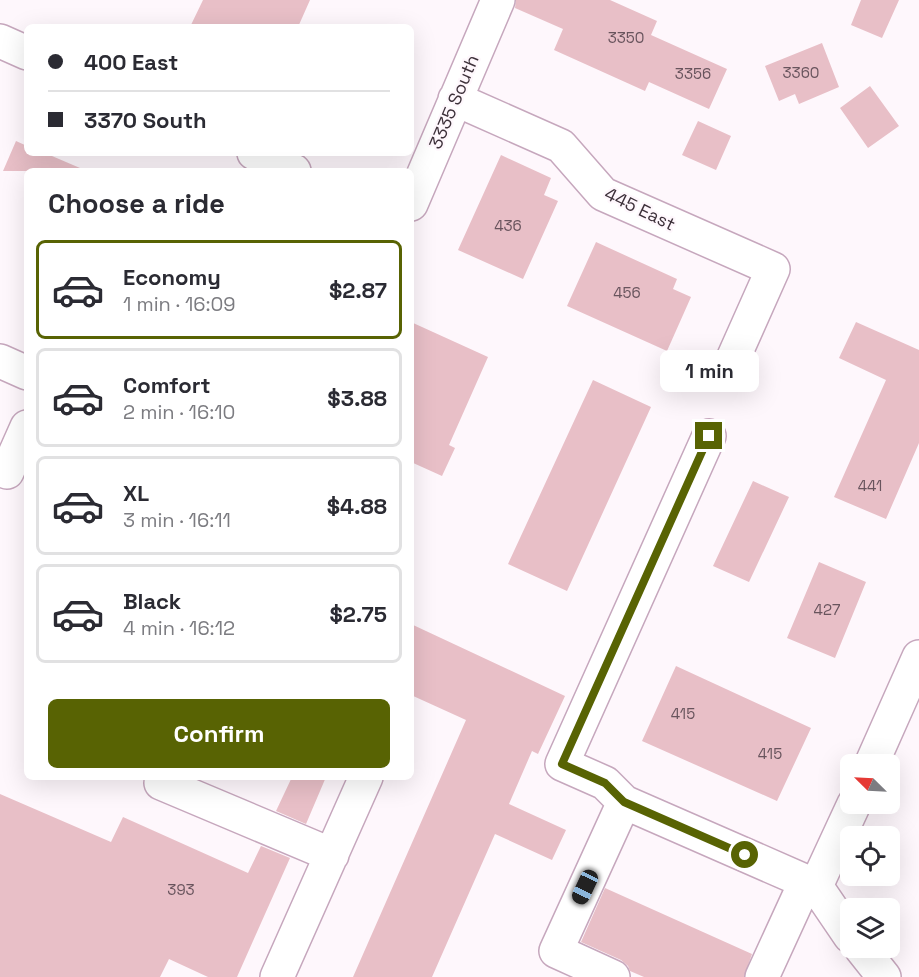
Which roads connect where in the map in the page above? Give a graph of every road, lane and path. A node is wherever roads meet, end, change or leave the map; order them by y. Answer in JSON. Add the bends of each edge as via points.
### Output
{"nodes":[{"id":1,"x":498,"y":0,"type":"edge"},
{"id":2,"x":0,"y":41,"type":"edge"},
{"id":3,"x":24,"y":52,"type":"edge"},
{"id":4,"x":455,"y":99,"type":"junction"},
{"id":5,"x":261,"y":156,"type":"edge"},
{"id":6,"x":287,"y":168,"type":"edge"},
{"id":7,"x":414,"y":197,"type":"edge"},
{"id":8,"x":0,"y":361,"type":"edge"},
{"id":9,"x":728,"y":370,"type":"dead end"},
{"id":10,"x":24,"y":372,"type":"edge"},
{"id":11,"x":24,"y":434,"type":"edge"},
{"id":12,"x":709,"y":436,"type":"dead end"},
{"id":13,"x":0,"y":469,"type":"edge"},
{"id":14,"x":919,"y":657,"type":"edge"},
{"id":15,"x":876,"y":754,"type":"edge"},
{"id":16,"x":365,"y":780,"type":"edge"},
{"id":17,"x":161,"y":783,"type":"dead end"},
{"id":18,"x":624,"y":802,"type":"junction"},
{"id":19,"x":849,"y":814,"type":"edge"},
{"id":20,"x":332,"y":855,"type":"junction"},
{"id":21,"x":811,"y":883,"type":"junction"},
{"id":22,"x":840,"y":922,"type":"edge"},
{"id":23,"x":869,"y":958,"type":"edge"},
{"id":24,"x":277,"y":977,"type":"edge"},
{"id":25,"x":613,"y":977,"type":"edge"},
{"id":26,"x":762,"y":977,"type":"edge"},
{"id":27,"x":884,"y":977,"type":"edge"}],
"edges":[{"from":1,"to":4,"type":"street","name":"3335 South"},
{"from":2,"to":3,"type":"street"},
{"from":4,"to":7,"type":"street","name":"3335 South"},
{"from":4,"to":9,"type":"street","name":"445 East","via":[[561,146],[603,194],[773,269]]},
{"from":5,"to":6,"type":"street"},
{"from":8,"to":10,"type":"street"},
{"from":11,"to":13,"type":"street","via":[[7,472]]},
{"from":12,"to":18,"type":"street","via":[[562,764],[605,783]]},
{"from":14,"to":15,"type":"street"},
{"from":16,"to":20,"type":"street"},
{"from":17,"to":20,"type":"street"},
{"from":18,"to":21,"type":"street"},
{"from":18,"to":25,"type":"street","via":[[556,951]]},
{"from":19,"to":21,"type":"street"},
{"from":20,"to":24,"type":"street"},
{"from":21,"to":22,"type":"street"},
{"from":21,"to":26,"type":"street"},
{"from":23,"to":27,"type":"street"}]}
